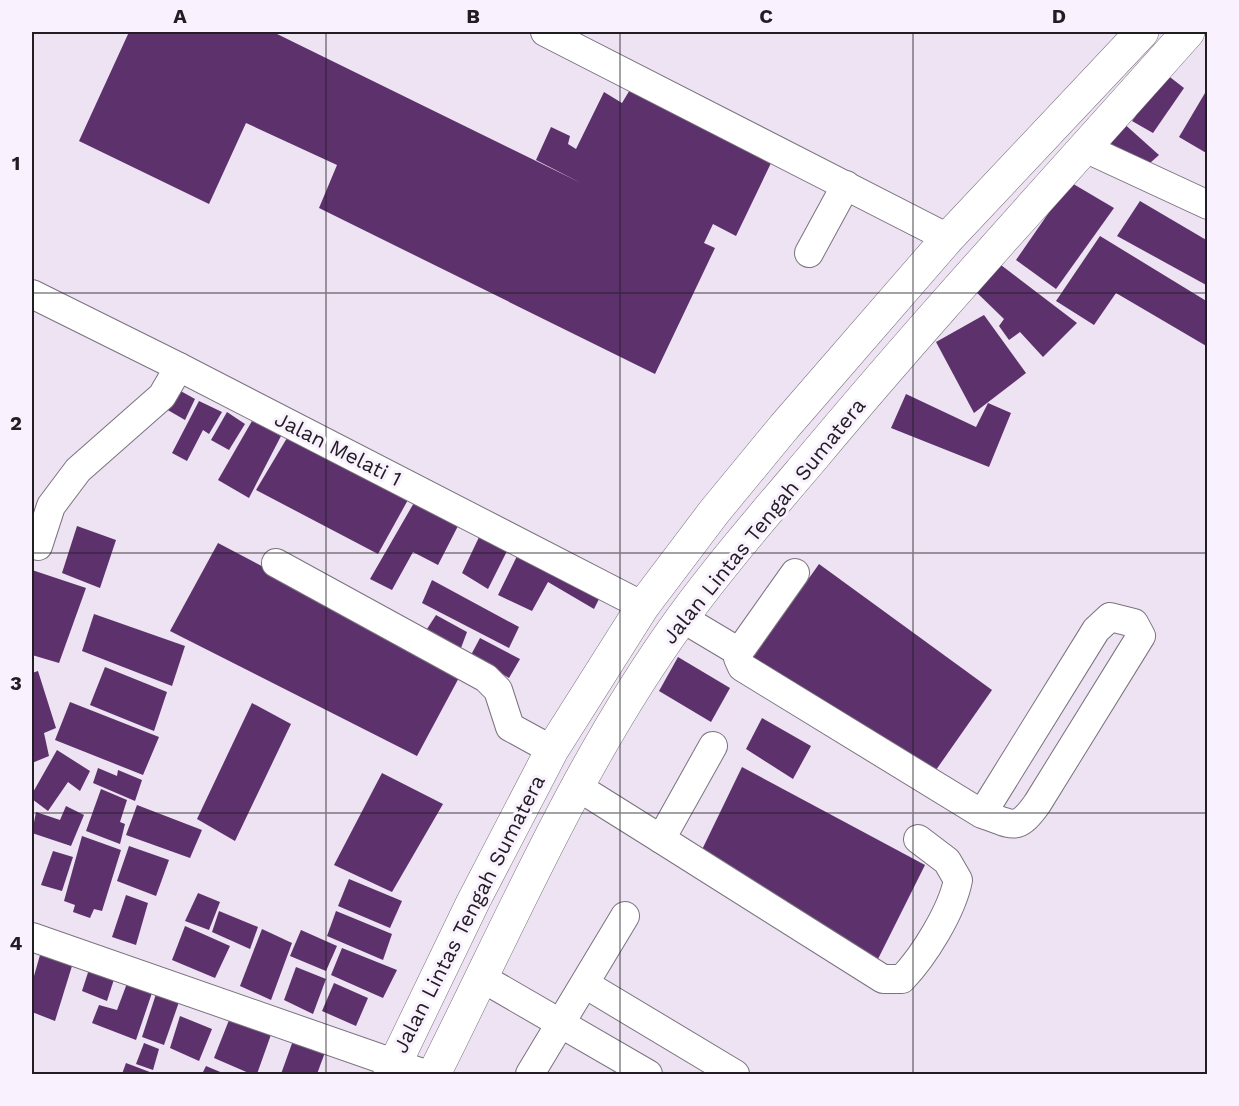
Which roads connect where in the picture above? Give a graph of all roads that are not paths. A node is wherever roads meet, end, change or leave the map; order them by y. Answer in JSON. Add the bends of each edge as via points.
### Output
{"nodes":[{"id":1,"x":545,"y":32,"type":"edge"},
{"id":2,"x":1142,"y":32,"type":"edge"},
{"id":3,"x":1188,"y":32,"type":"edge"},
{"id":4,"x":1085,"y":148,"type":"junction"},
{"id":5,"x":846,"y":185,"type":"junction"},
{"id":6,"x":1208,"y":205,"type":"edge"},
{"id":7,"x":948,"y":238,"type":"junction"},
{"id":8,"x":808,"y":253,"type":"dead end"},
{"id":9,"x":32,"y":294,"type":"edge"},
{"id":10,"x":871,"y":328,"type":"junction"},
{"id":11,"x":899,"y":354,"type":"junction"},
{"id":12,"x":179,"y":367,"type":"junction"},
{"id":13,"x":38,"y":546,"type":"dead end"},
{"id":14,"x":276,"y":564,"type":"dead end"},
{"id":15,"x":795,"y":573,"type":"dead end"},
{"id":16,"x":643,"y":606,"type":"junction"},
{"id":17,"x":682,"y":618,"type":"junction"},
{"id":18,"x":739,"y":652,"type":"junction"},
{"id":19,"x":713,"y":746,"type":"dead end"},
{"id":20,"x":552,"y":750,"type":"junction"},
{"id":21,"x":578,"y":787,"type":"junction"},
{"id":22,"x":981,"y":814,"type":"junction"},
{"id":23,"x":661,"y":839,"type":"junction"},
{"id":24,"x":918,"y":839,"type":"dead end"},
{"id":25,"x":625,"y":916,"type":"dead end"},
{"id":26,"x":32,"y":937,"type":"edge"},
{"id":27,"x":482,"y":978,"type":"junction"},
{"id":28,"x":585,"y":984,"type":"junction"},
{"id":29,"x":559,"y":1025,"type":"junction"},
{"id":30,"x":605,"y":1064,"type":"edge"},
{"id":31,"x":392,"y":1069,"type":"edge"},
{"id":32,"x":424,"y":1074,"type":"edge"},
{"id":33,"x":434,"y":1074,"type":"edge"},
{"id":34,"x":530,"y":1074,"type":"edge"},
{"id":35,"x":648,"y":1074,"type":"edge"},
{"id":36,"x":735,"y":1074,"type":"edge"}],
"edges":[{"from":1,"to":5,"type":"street"},
{"from":2,"to":7,"type":"highway","name":"Jalan Lintas Tengah Sumatera"},
{"from":3,"to":4,"type":"highway","name":"Jalan Lintas Tengah Sumatera"},
{"from":4,"to":6,"type":"street"},
{"from":4,"to":11,"type":"highway","name":"Jalan Lintas Tengah Sumatera"},
{"from":5,"to":7,"type":"street"},
{"from":5,"to":8,"type":"street"},
{"from":7,"to":10,"type":"highway","name":"Jalan Lintas Tengah Sumatera"},
{"from":9,"to":12,"type":"street","name":"Jalan Melati 1"},
{"from":10,"to":11,"type":"highway"},
{"from":10,"to":16,"type":"highway","name":"Jalan Lintas Tengah Sumatera","via":[[714,512]]},
{"from":11,"to":17,"type":"highway","name":"Jalan Lintas Tengah Sumatera"},
{"from":12,"to":13,"type":"street","via":[[162,396],[78,470],[51,506]]},
{"from":12,"to":16,"type":"street","name":"Jalan Melati 1"},
{"from":14,"to":20,"type":"street","via":[[486,678],[498,690],[510,727]]},
{"from":15,"to":18,"type":"street"},
{"from":16,"to":20,"type":"highway","name":"Jalan Lintas Tengah Sumatera"},
{"from":17,"to":18,"type":"street"},
{"from":17,"to":21,"type":"highway","name":"Jalan Lintas Tengah Sumatera","via":[[634,689]]},
{"from":18,"to":22,"type":"street","via":[[742,667]]},
{"from":19,"to":23,"type":"street"},
{"from":20,"to":31,"type":"highway","name":"Jalan Lintas Tengah Sumatera"},
{"from":21,"to":23,"type":"street"},
{"from":21,"to":27,"type":"highway","name":"Jalan Lintas Tengah Sumatera"},
{"from":22,"to":22,"type":"street","via":[[1014,825],[1024,822],[1141,636],[1134,623],[1110,617],[1096,630]]},
{"from":23,"to":24,"type":"street","via":[[883,979],[902,979],[918,962],[956,892],[958,880],[947,861]]},
{"from":25,"to":28,"type":"street"},
{"from":26,"to":31,"type":"street"},
{"from":27,"to":29,"type":"street"},
{"from":27,"to":33,"type":"highway","name":"Jalan Lintas Tengah Sumatera"},
{"from":28,"to":29,"type":"street"},
{"from":28,"to":36,"type":"street"},
{"from":29,"to":30,"type":"street"},
{"from":29,"to":34,"type":"street"},
{"from":30,"to":35,"type":"street"},
{"from":31,"to":32,"type":"street"}]}
